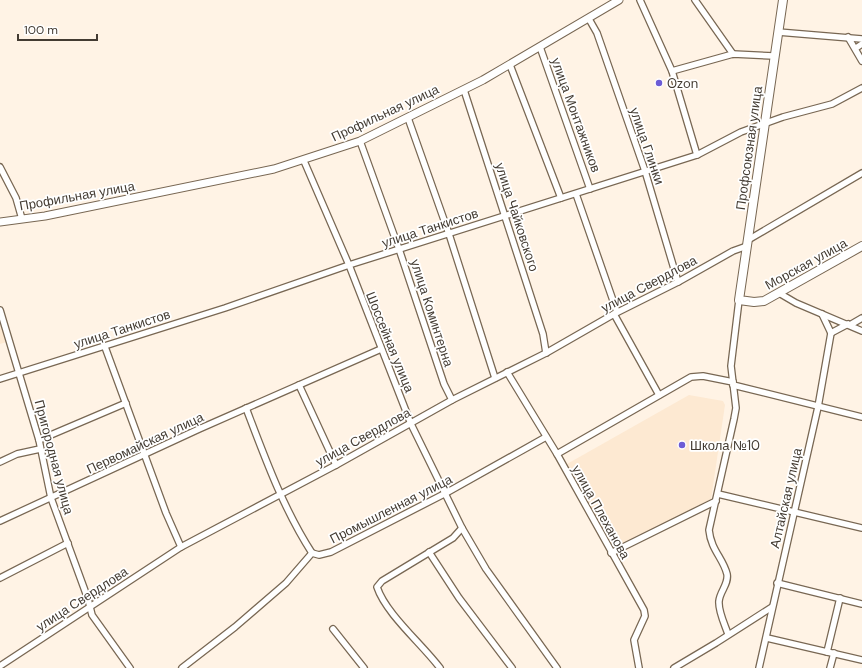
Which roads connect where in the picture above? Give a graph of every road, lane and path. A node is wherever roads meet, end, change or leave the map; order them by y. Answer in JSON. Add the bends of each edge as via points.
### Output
{"nodes":[{"id":1,"x":619,"y":0,"type":"edge"},
{"id":2,"x":640,"y":0,"type":"edge"},
{"id":3,"x":695,"y":0,"type":"edge"},
{"id":4,"x":783,"y":0,"type":"edge"},
{"id":5,"x":589,"y":19,"type":"junction"},
{"id":6,"x":778,"y":32,"type":"junction"},
{"id":7,"x":848,"y":37,"type":"junction"},
{"id":8,"x":862,"y":39,"type":"edge"},
{"id":9,"x":862,"y":44,"type":"edge"},
{"id":10,"x":540,"y":47,"type":"junction"},
{"id":11,"x":856,"y":48,"type":"junction"},
{"id":12,"x":733,"y":54,"type":"junction"},
{"id":13,"x":774,"y":56,"type":"junction"},
{"id":14,"x":862,"y":61,"type":"edge"},
{"id":15,"x":510,"y":65,"type":"junction"},
{"id":16,"x":672,"y":71,"type":"junction"},
{"id":17,"x":862,"y":88,"type":"edge"},
{"id":18,"x":464,"y":90,"type":"junction"},
{"id":19,"x":408,"y":118,"type":"junction"},
{"id":20,"x":765,"y":124,"type":"junction"},
{"id":21,"x":360,"y":141,"type":"junction"},
{"id":22,"x":697,"y":155,"type":"junction"},
{"id":23,"x":304,"y":161,"type":"junction"},
{"id":24,"x":0,"y":166,"type":"edge"},
{"id":25,"x":645,"y":171,"type":"junction"},
{"id":26,"x":862,"y":173,"type":"edge"},
{"id":27,"x":590,"y":189,"type":"junction"},
{"id":28,"x":576,"y":194,"type":"junction"},
{"id":29,"x":561,"y":198,"type":"junction"},
{"id":30,"x":505,"y":216,"type":"junction"},
{"id":31,"x":22,"y":219,"type":"junction"},
{"id":32,"x":0,"y":222,"type":"edge"},
{"id":33,"x":449,"y":234,"type":"junction"},
{"id":34,"x":748,"y":243,"type":"junction"},
{"id":35,"x":862,"y":246,"type":"edge"},
{"id":36,"x":400,"y":249,"type":"junction"},
{"id":37,"x":349,"y":266,"type":"junction"},
{"id":38,"x":678,"y":282,"type":"junction"},
{"id":39,"x":778,"y":293,"type":"junction"},
{"id":40,"x":738,"y":300,"type":"junction"},
{"id":41,"x":0,"y":310,"type":"edge"},
{"id":42,"x":616,"y":313,"type":"junction"},
{"id":43,"x":822,"y":314,"type":"junction"},
{"id":44,"x":862,"y":318,"type":"edge"},
{"id":45,"x":849,"y":324,"type":"junction"},
{"id":46,"x":862,"y":330,"type":"edge"},
{"id":47,"x":831,"y":333,"type":"junction"},
{"id":48,"x":105,"y":347,"type":"junction"},
{"id":49,"x":381,"y":349,"type":"junction"},
{"id":50,"x":546,"y":353,"type":"junction"},
{"id":51,"x":507,"y":372,"type":"junction"},
{"id":52,"x":20,"y":373,"type":"junction"},
{"id":53,"x":495,"y":378,"type":"junction"},
{"id":54,"x":0,"y":379,"type":"edge"},
{"id":55,"x":733,"y":384,"type":"junction"},
{"id":56,"x":299,"y":385,"type":"junction"},
{"id":57,"x":658,"y":395,"type":"junction"},
{"id":58,"x":452,"y":400,"type":"junction"},
{"id":59,"x":126,"y":403,"type":"junction"},
{"id":60,"x":818,"y":407,"type":"junction"},
{"id":61,"x":246,"y":408,"type":"junction"},
{"id":62,"x":862,"y":417,"type":"edge"},
{"id":63,"x":411,"y":424,"type":"junction"},
{"id":64,"x":546,"y":437,"type":"junction"},
{"id":65,"x":39,"y":440,"type":"junction"},
{"id":66,"x":40,"y":449,"type":"junction"},
{"id":67,"x":145,"y":454,"type":"junction"},
{"id":68,"x":557,"y":454,"type":"junction"},
{"id":69,"x":0,"y":462,"type":"edge"},
{"id":70,"x":336,"y":465,"type":"junction"},
{"id":71,"x":446,"y":493,"type":"junction"},
{"id":72,"x":279,"y":494,"type":"junction"},
{"id":73,"x":718,"y":494,"type":"junction"},
{"id":74,"x":52,"y":498,"type":"junction"},
{"id":75,"x":716,"y":501,"type":"junction"},
{"id":76,"x":794,"y":512,"type":"junction"},
{"id":77,"x":0,"y":521,"type":"edge"},
{"id":78,"x":462,"y":528,"type":"junction"},
{"id":79,"x":862,"y":528,"type":"edge"},
{"id":80,"x":68,"y":543,"type":"junction"},
{"id":81,"x":181,"y":547,"type":"junction"},
{"id":82,"x":429,"y":552,"type":"junction"},
{"id":83,"x":312,"y":553,"type":"junction"},
{"id":84,"x":611,"y":553,"type":"junction"},
{"id":85,"x":0,"y":578,"type":"edge"},
{"id":86,"x":777,"y":583,"type":"junction"},
{"id":87,"x":840,"y":598,"type":"junction"},
{"id":88,"x":862,"y":604,"type":"edge"},
{"id":89,"x":90,"y":607,"type":"junction"},
{"id":90,"x":772,"y":607,"type":"junction"},
{"id":91,"x":333,"y":629,"type":"dead end"},
{"id":92,"x":728,"y":634,"type":"junction"},
{"id":93,"x":767,"y":638,"type":"junction"},
{"id":94,"x":831,"y":652,"type":"junction"},
{"id":95,"x":862,"y":660,"type":"edge"},
{"id":96,"x":0,"y":666,"type":"edge"},
{"id":97,"x":130,"y":668,"type":"edge"},
{"id":98,"x":182,"y":668,"type":"edge"},
{"id":99,"x":364,"y":668,"type":"edge"},
{"id":100,"x":440,"y":668,"type":"edge"},
{"id":101,"x":512,"y":668,"type":"edge"},
{"id":102,"x":557,"y":668,"type":"edge"},
{"id":103,"x":639,"y":668,"type":"edge"},
{"id":104,"x":674,"y":668,"type":"edge"},
{"id":105,"x":759,"y":668,"type":"edge"},
{"id":106,"x":830,"y":668,"type":"edge"}],
"edges":[{"from":1,"to":5,"type":"main road","name":"Профильная улица"},
{"from":2,"to":16,"type":"street"},
{"from":3,"to":12,"type":"street"},
{"from":4,"to":6,"type":"highway","name":"Профсоюзная улица"},
{"from":5,"to":10,"type":"main road","name":"Профильная улица"},
{"from":5,"to":25,"type":"street","name":"улица Глинки","via":[[597,33]]},
{"from":6,"to":7,"type":"street"},
{"from":6,"to":13,"type":"highway","name":"Профсоюзная улица"},
{"from":7,"to":8,"type":"street"},
{"from":7,"to":11,"type":"street"},
{"from":9,"to":11,"type":"street"},
{"from":10,"to":15,"type":"main road","name":"Профильная улица"},
{"from":10,"to":27,"type":"street","name":"улица Монтажников"},
{"from":11,"to":14,"type":"street"},
{"from":12,"to":13,"type":"street"},
{"from":12,"to":16,"type":"street"},
{"from":13,"to":20,"type":"highway","name":"Профсоюзная улица"},
{"from":15,"to":18,"type":"main road","name":"Профильная улица"},
{"from":15,"to":29,"type":"street"},
{"from":16,"to":22,"type":"street"},
{"from":17,"to":20,"type":"street","name":"улица Танкистов","via":[[832,104]]},
{"from":18,"to":19,"type":"main road","name":"Профильная улица"},
{"from":18,"to":30,"type":"street","name":"улица Чайковского"},
{"from":19,"to":21,"type":"main road","name":"Профильная улица"},
{"from":19,"to":33,"type":"street"},
{"from":20,"to":22,"type":"street","name":"улица Танкистов","via":[[742,132]]},
{"from":20,"to":34,"type":"highway","name":"Профсоюзная улица"},
{"from":21,"to":23,"type":"main road","name":"Профильная улица"},
{"from":21,"to":36,"type":"street","name":"улица Коминтерна"},
{"from":22,"to":25,"type":"street","name":"улица Танкистов"},
{"from":23,"to":31,"type":"main road","name":"Профильная улица","via":[[266,171]]},
{"from":23,"to":37,"type":"street","name":"Шоссейная улица"},
{"from":24,"to":31,"type":"street","via":[[16,198]]},
{"from":25,"to":27,"type":"street","name":"улица Танкистов"},
{"from":25,"to":38,"type":"street","name":"улица Глинки"},
{"from":26,"to":34,"type":"street","name":"улица Свердлова"},
{"from":27,"to":28,"type":"street","name":"улица Танкистов"},
{"from":28,"to":29,"type":"street","name":"улица Танкистов"},
{"from":28,"to":42,"type":"street"},
{"from":29,"to":30,"type":"street","name":"улица Танкистов"},
{"from":30,"to":33,"type":"street","name":"улица Танкистов"},
{"from":30,"to":50,"type":"street","name":"улица Чайковского","via":[[543,334]]},
{"from":31,"to":32,"type":"main road","name":"Профильная улица"},
{"from":33,"to":36,"type":"street","name":"улица Танкистов"},
{"from":33,"to":53,"type":"street"},
{"from":34,"to":38,"type":"street","name":"улица Свердлова"},
{"from":34,"to":40,"type":"highway","name":"Профсоюзная улица"},
{"from":35,"to":39,"type":"highway","name":"Морская улица"},
{"from":36,"to":37,"type":"street","name":"улица Танкистов"},
{"from":36,"to":58,"type":"street","name":"улица Коминтерна","via":[[444,384]]},
{"from":37,"to":48,"type":"street","name":"улица Танкистов"},
{"from":37,"to":49,"type":"street","name":"Шоссейная улица"},
{"from":38,"to":42,"type":"street","name":"улица Свердлова"},
{"from":39,"to":40,"type":"highway","name":"Морская улица","via":[[759,302]]},
{"from":39,"to":43,"type":"street"},
{"from":40,"to":55,"type":"street","via":[[731,354]]},
{"from":41,"to":52,"type":"street","name":"Пригородная улица"},
{"from":42,"to":50,"type":"street","name":"улица Свердлова"},
{"from":42,"to":57,"type":"street"},
{"from":43,"to":45,"type":"street"},
{"from":43,"to":47,"type":"street"},
{"from":44,"to":45,"type":"street"},
{"from":45,"to":46,"type":"street"},
{"from":45,"to":47,"type":"street"},
{"from":47,"to":60,"type":"street","name":"Алтайская улица"},
{"from":48,"to":52,"type":"street","name":"улица Танкистов"},
{"from":48,"to":59,"type":"street"},
{"from":49,"to":56,"type":"street","name":"Первомайская улица"},
{"from":49,"to":63,"type":"street","name":"Шоссейная улица"},
{"from":50,"to":51,"type":"street","name":"улица Свердлова"},
{"from":51,"to":53,"type":"street","name":"улица Свердлова"},
{"from":51,"to":64,"type":"street","name":"улица Плеханова"},
{"from":52,"to":54,"type":"street","name":"улица Танкистов"},
{"from":52,"to":65,"type":"street","name":"Пригородная улица"},
{"from":53,"to":58,"type":"street","name":"улица Свердлова"},
{"from":55,"to":57,"type":"street","via":[[703,376],[692,377]]},
{"from":55,"to":60,"type":"street"},
{"from":55,"to":73,"type":"street","via":[[736,408]]},
{"from":56,"to":61,"type":"street","name":"Первомайская улица"},
{"from":56,"to":70,"type":"street"},
{"from":57,"to":68,"type":"street"},
{"from":58,"to":63,"type":"street","name":"улица Свердлова"},
{"from":59,"to":65,"type":"street"},
{"from":59,"to":67,"type":"street"},
{"from":60,"to":62,"type":"street"},
{"from":60,"to":76,"type":"street","name":"Алтайская улица"},
{"from":61,"to":67,"type":"street","name":"Первомайская улица"},
{"from":61,"to":72,"type":"street"},
{"from":63,"to":70,"type":"street","name":"улица Свердлова"},
{"from":63,"to":71,"type":"street","name":"Шоссейная улица"},
{"from":64,"to":68,"type":"street","name":"улица Плеханова"},
{"from":64,"to":71,"type":"street","name":"Промышленная улица"},
{"from":65,"to":66,"type":"street","name":"Пригородная улица"},
{"from":66,"to":69,"type":"street","via":[[16,454]]},
{"from":66,"to":74,"type":"street","name":"Пригородная улица"},
{"from":67,"to":74,"type":"street","name":"Первомайская улица"},
{"from":67,"to":81,"type":"street"},
{"from":68,"to":84,"type":"street","name":"улица Плеханова"},
{"from":70,"to":72,"type":"street","name":"улица Свердлова"},
{"from":71,"to":78,"type":"street","name":"Шоссейная улица"},
{"from":71,"to":83,"type":"street","name":"Промышленная улица","via":[[332,552],[319,555]]},
{"from":72,"to":81,"type":"street","name":"улица Свердлова"},
{"from":72,"to":83,"type":"street","via":[[299,534]]},
{"from":73,"to":75,"type":"street"},
{"from":73,"to":76,"type":"street"},
{"from":74,"to":77,"type":"street","name":"Первомайская улица"},
{"from":74,"to":80,"type":"street","name":"Пригородная улица"},
{"from":75,"to":84,"type":"street"},
{"from":75,"to":92,"type":"street","via":[[710,539],[727,577],[719,600]]},
{"from":76,"to":79,"type":"street"},
{"from":76,"to":86,"type":"street","name":"Алтайская улица"},
{"from":78,"to":82,"type":"street","via":[[453,538]]},
{"from":78,"to":102,"type":"street","name":"Шоссейная улица","via":[[486,569]]},
{"from":80,"to":85,"type":"street"},
{"from":80,"to":89,"type":"street","name":"Пригородная улица"},
{"from":81,"to":89,"type":"street","name":"улица Свердлова"},
{"from":82,"to":100,"type":"street","via":[[382,581],[377,587],[400,622]]},
{"from":82,"to":101,"type":"street","via":[[459,598]]},
{"from":83,"to":98,"type":"street","via":[[286,583],[236,627]]},
{"from":84,"to":103,"type":"street","name":"улица Плеханова","via":[[644,610],[645,616],[634,640]]},
{"from":86,"to":87,"type":"street"},
{"from":86,"to":90,"type":"street","name":"Алтайская улица"},
{"from":87,"to":88,"type":"street"},
{"from":87,"to":94,"type":"street"},
{"from":89,"to":96,"type":"street","name":"улица Свердлова"},
{"from":89,"to":97,"type":"street","name":"Пригородная улица","via":[[92,615]]},
{"from":90,"to":92,"type":"street"},
{"from":90,"to":93,"type":"street","name":"Алтайская улица"},
{"from":91,"to":99,"type":"street"},
{"from":92,"to":104,"type":"street","via":[[716,644]]},
{"from":93,"to":94,"type":"street"},
{"from":93,"to":105,"type":"street","name":"Алтайская улица"},
{"from":94,"to":95,"type":"street"},
{"from":94,"to":106,"type":"street"}]}
